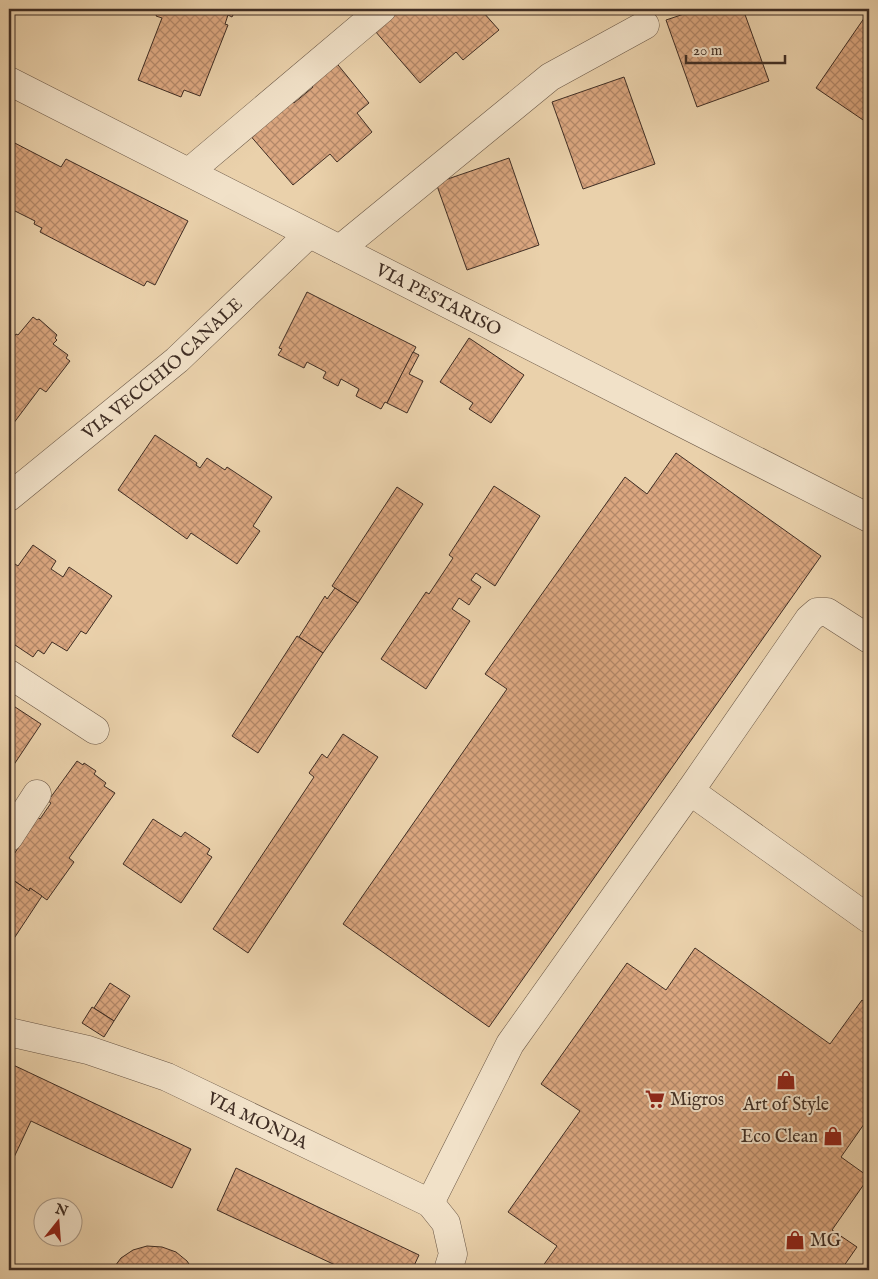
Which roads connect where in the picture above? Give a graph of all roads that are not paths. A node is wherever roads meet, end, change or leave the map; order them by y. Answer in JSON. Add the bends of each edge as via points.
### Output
{"nodes":[{"id":1,"x":382,"y":9,"type":"edge"},
{"id":2,"x":645,"y":25,"type":"dead end"},
{"id":3,"x":9,"y":81,"type":"edge"},
{"id":4,"x":189,"y":172,"type":"junction"},
{"id":5,"x":310,"y":234,"type":"junction"},
{"id":6,"x":340,"y":249,"type":"junction"},
{"id":7,"x":9,"y":497,"type":"edge"},
{"id":8,"x":869,"y":518,"type":"edge"},
{"id":9,"x":869,"y":639,"type":"edge"},
{"id":10,"x":9,"y":674,"type":"edge"},
{"id":11,"x":95,"y":730,"type":"dead end"},
{"id":12,"x":690,"y":791,"type":"junction"},
{"id":13,"x":37,"y":794,"type":"dead end"},
{"id":14,"x":9,"y":837,"type":"edge"},
{"id":15,"x":869,"y":919,"type":"edge"},
{"id":16,"x":9,"y":1032,"type":"edge"},
{"id":17,"x":430,"y":1203,"type":"junction"},
{"id":18,"x":448,"y":1270,"type":"edge"}],
"edges":[{"from":1,"to":4,"type":"street"},
{"from":2,"to":6,"type":"street","via":[[550,77]]},
{"from":3,"to":4,"type":"street","name":"VIA PESTARISO"},
{"from":4,"to":5,"type":"street","name":"VIA PESTARISO"},
{"from":5,"to":6,"type":"street","name":"VIA PESTARISO"},
{"from":5,"to":7,"type":"street","name":"VIA VECCHIO CANALE","via":[[177,360]]},
{"from":6,"to":8,"type":"street","name":"VIA PESTARISO"},
{"from":9,"to":12,"type":"street","via":[[832,614],[822,611],[812,615]]},
{"from":10,"to":11,"type":"street"},
{"from":12,"to":15,"type":"street"},
{"from":12,"to":17,"type":"street","via":[[510,1044]]},
{"from":13,"to":14,"type":"street"},
{"from":16,"to":17,"type":"street","name":"VIA MONDA","via":[[88,1050],[167,1078]]},
{"from":17,"to":18,"type":"street","name":"VIA MONDA","via":[[446,1223],[453,1254]]}]}
